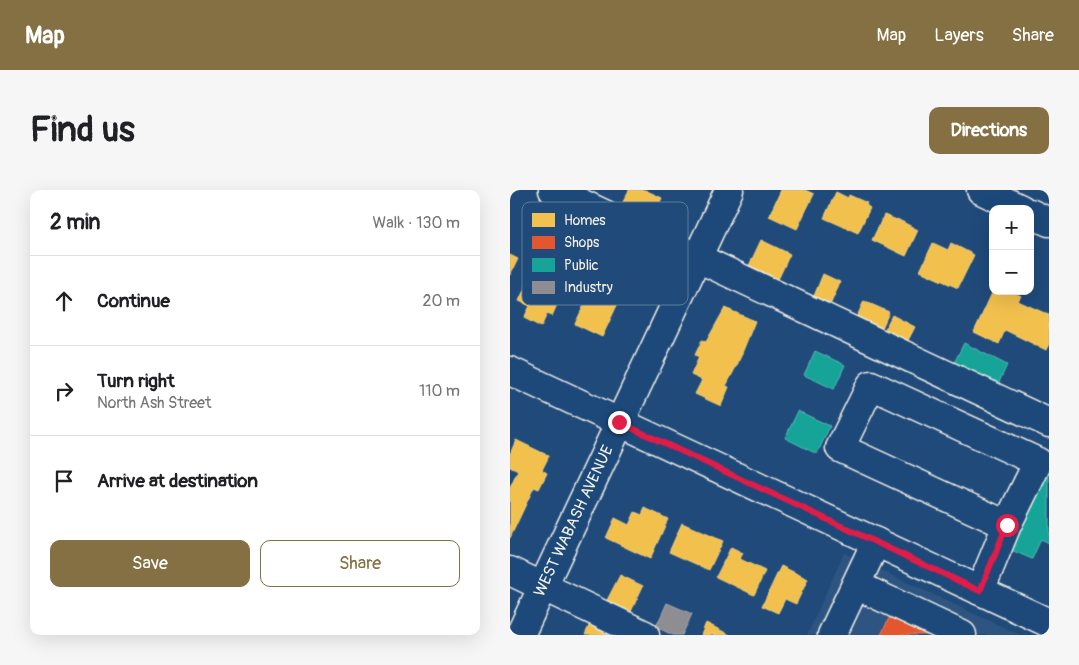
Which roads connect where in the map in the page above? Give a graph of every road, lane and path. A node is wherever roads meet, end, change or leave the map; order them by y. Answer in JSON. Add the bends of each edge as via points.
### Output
{"nodes":[{"id":1,"x":553,"y":190,"type":"edge"},
{"id":2,"x":729,"y":190,"type":"edge"},
{"id":3,"x":981,"y":190,"type":"edge"},
{"id":4,"x":579,"y":202,"type":"edge"},
{"id":5,"x":1013,"y":205,"type":"edge"},
{"id":6,"x":1034,"y":215,"type":"edge"},
{"id":7,"x":1049,"y":222,"type":"edge"},
{"id":8,"x":688,"y":253,"type":"edge"},
{"id":9,"x":697,"y":257,"type":"junction"},
{"id":10,"x":688,"y":276,"type":"edge"},
{"id":11,"x":674,"y":305,"type":"edge"},
{"id":12,"x":510,"y":371,"type":"edge"},
{"id":13,"x":619,"y":422,"type":"junction"},
{"id":14,"x":1049,"y":423,"type":"edge"},
{"id":15,"x":1049,"y":437,"type":"edge"},
{"id":16,"x":1038,"y":462,"type":"junction"},
{"id":17,"x":1007,"y":525,"type":"junction"},
{"id":18,"x":876,"y":542,"type":"junction"},
{"id":19,"x":510,"y":571,"type":"edge"},
{"id":20,"x":856,"y":585,"type":"junction"},
{"id":21,"x":542,"y":586,"type":"junction"},
{"id":22,"x":980,"y":591,"type":"junction"},
{"id":23,"x":1049,"y":623,"type":"edge"},
{"id":24,"x":520,"y":635,"type":"edge"},
{"id":25,"x":645,"y":635,"type":"edge"},
{"id":26,"x":832,"y":635,"type":"edge"},
{"id":27,"x":962,"y":635,"type":"edge"}],
"edges":[{"from":1,"to":4,"type":"main road"},
{"from":2,"to":9,"type":"main road","name":"WEST WABASH AVENUE"},
{"from":3,"to":5,"type":"main road"},
{"from":6,"to":7,"type":"main road"},
{"from":8,"to":9,"type":"main road"},
{"from":9,"to":10,"type":"main road","name":"WEST WABASH AVENUE"},
{"from":9,"to":14,"type":"main road"},
{"from":11,"to":13,"type":"main road","name":"WEST WABASH AVENUE"},
{"from":12,"to":13,"type":"main road"},
{"from":13,"to":18,"type":"main road"},
{"from":13,"to":21,"type":"main road","name":"WEST WABASH AVENUE"},
{"from":15,"to":16,"type":"main road"},
{"from":16,"to":17,"type":"main road"},
{"from":16,"to":17,"type":"main road","via":[[871,385],[840,448]]},
{"from":17,"to":22,"type":"main road"},
{"from":18,"to":20,"type":"main road"},
{"from":18,"to":22,"type":"main road"},
{"from":19,"to":21,"type":"main road"},
{"from":20,"to":26,"type":"main road"},
{"from":20,"to":27,"type":"main road"},
{"from":21,"to":24,"type":"main road","name":"WEST WABASH AVENUE"},
{"from":21,"to":25,"type":"main road"},
{"from":22,"to":23,"type":"main road"}]}
